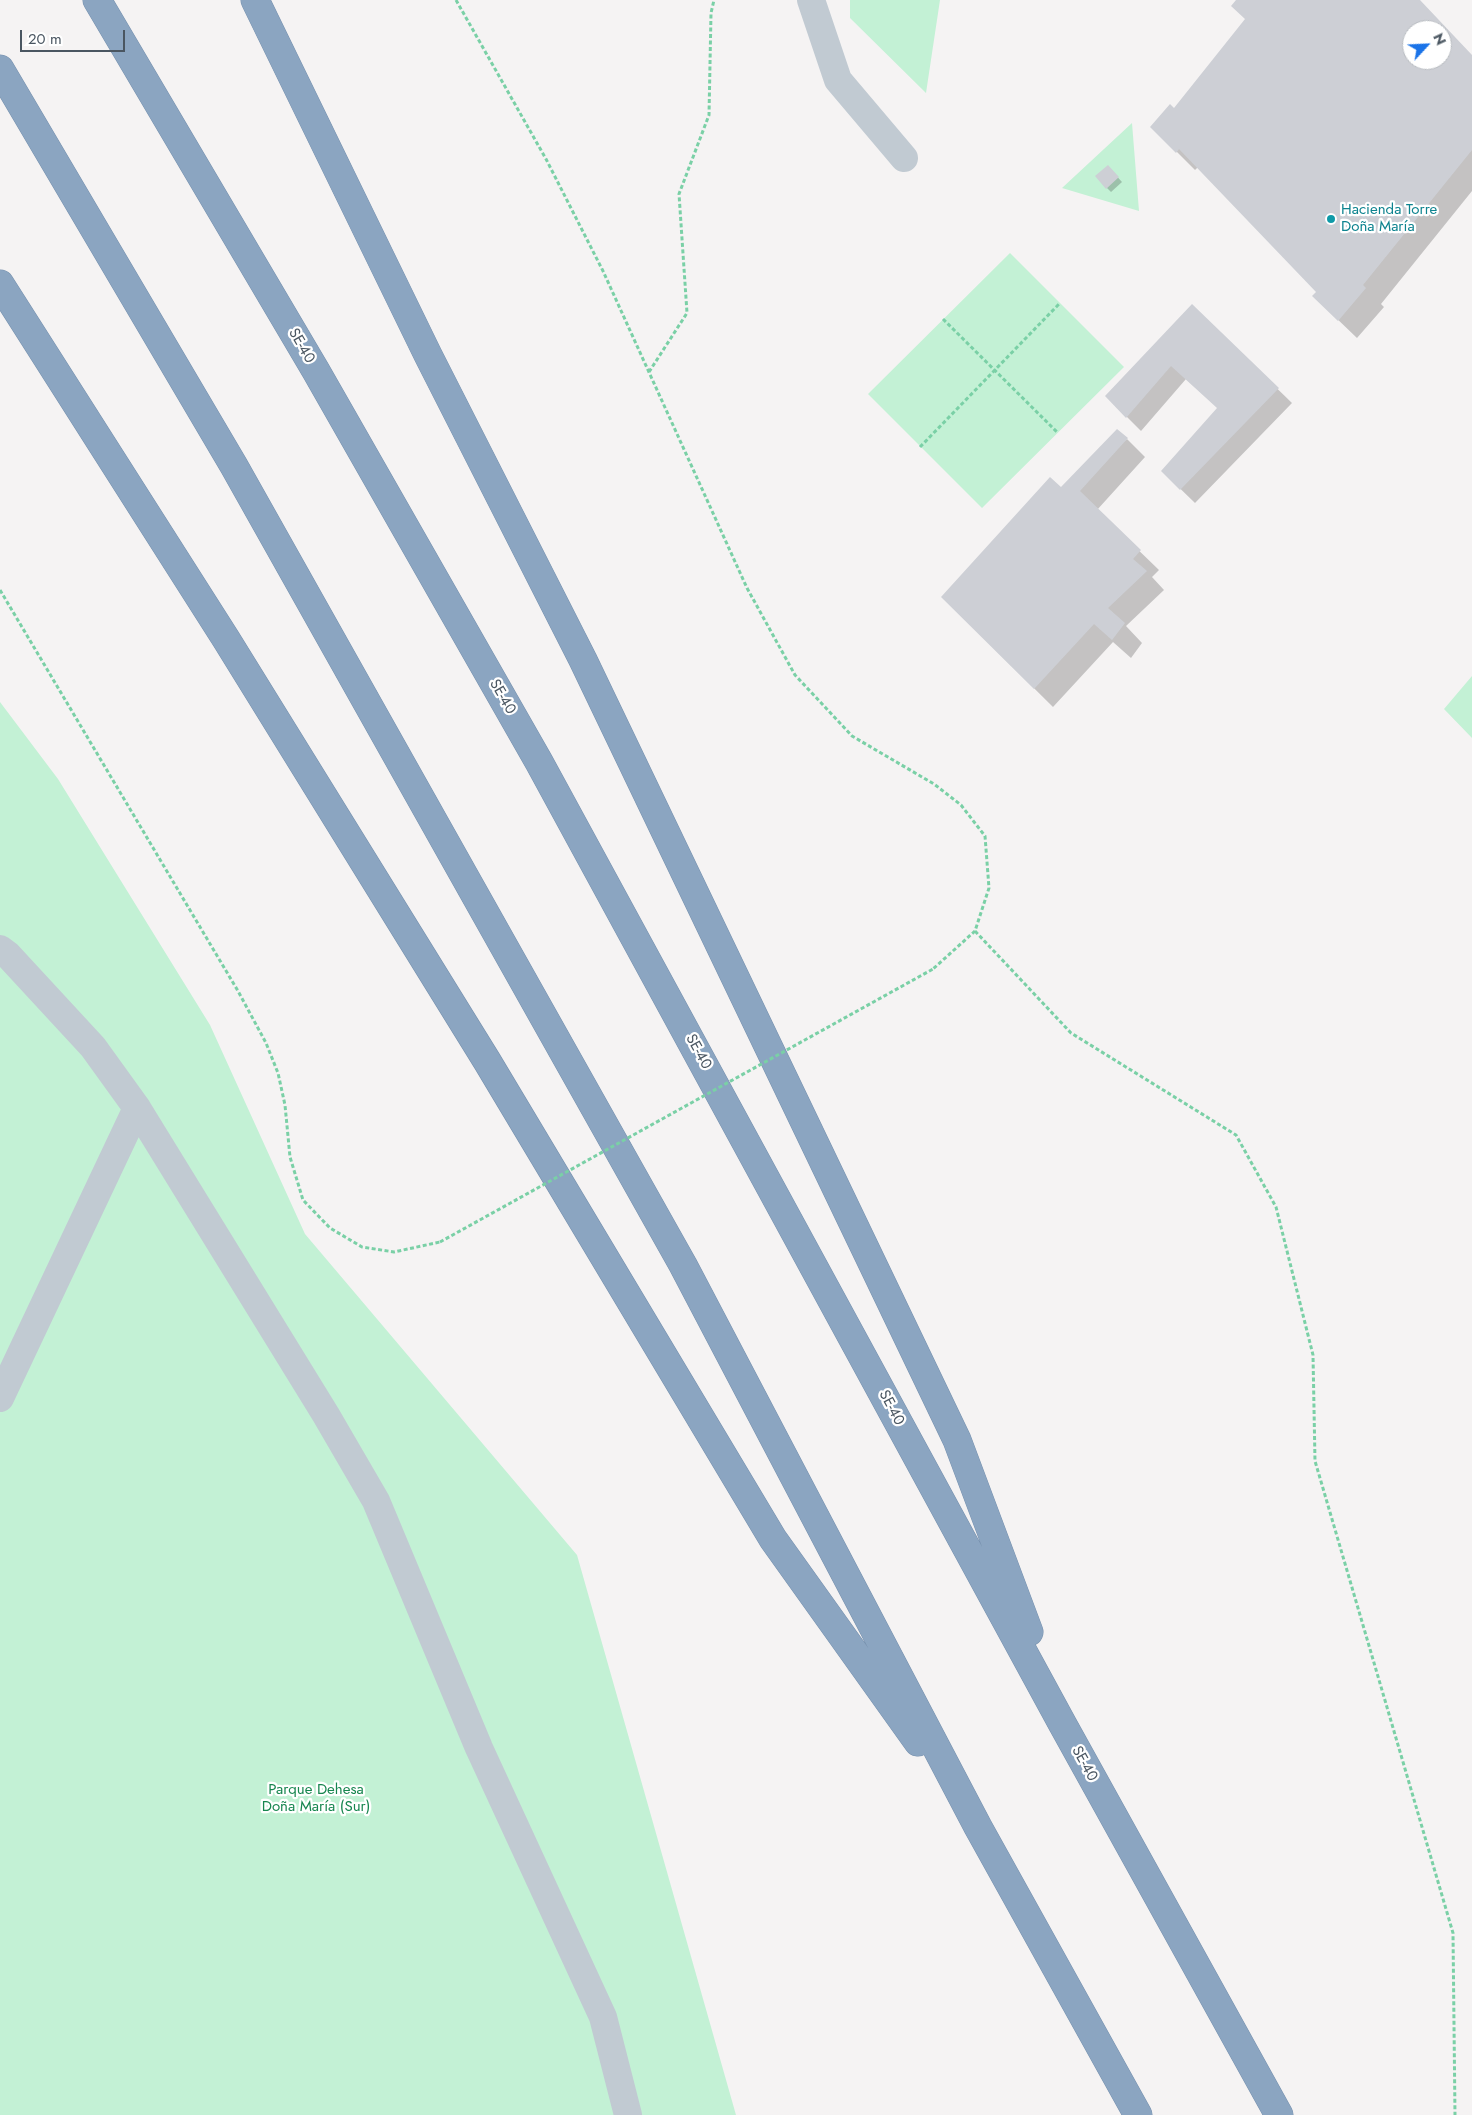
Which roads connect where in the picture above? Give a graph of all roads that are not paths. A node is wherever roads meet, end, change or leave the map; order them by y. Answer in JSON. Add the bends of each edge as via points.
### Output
{"nodes":[{"id":1,"x":97,"y":0,"type":"edge"},
{"id":2,"x":255,"y":0,"type":"edge"},
{"id":3,"x":811,"y":0,"type":"edge"},
{"id":4,"x":0,"y":69,"type":"edge"},
{"id":5,"x":904,"y":158,"type":"dead end"},
{"id":6,"x":0,"y":284,"type":"edge"},
{"id":7,"x":0,"y":950,"type":"edge"},
{"id":8,"x":137,"y":1108,"type":"junction"},
{"id":9,"x":0,"y":1398,"type":"edge"},
{"id":10,"x":1063,"y":1725,"type":"junction"},
{"id":11,"x":978,"y":1827,"type":"junction"},
{"id":12,"x":628,"y":2115,"type":"edge"},
{"id":13,"x":1138,"y":2115,"type":"edge"},
{"id":14,"x":1279,"y":2115,"type":"edge"}],
"edges":[{"from":1,"to":10,"type":"highway","name":"SE-40","number":"SE-40","via":[[316,371],[539,762]]},
{"from":2,"to":10,"type":"highway","via":[[428,354],[583,660],[958,1440]]},
{"from":3,"to":5,"type":"lane","via":[[838,80]]},
{"from":4,"to":11,"type":"highway","via":[[234,466],[684,1265]]},
{"from":6,"to":11,"type":"highway","via":[[226,639],[487,1061],[773,1539]]},
{"from":7,"to":8,"type":"lane","via":[[93,1047]]},
{"from":8,"to":9,"type":"lane"},
{"from":8,"to":12,"type":"lane","via":[[376,1502],[479,1748],[603,2017]]},
{"from":10,"to":14,"type":"highway","name":"SE-40","number":"SE-40"},
{"from":11,"to":13,"type":"highway"}]}
